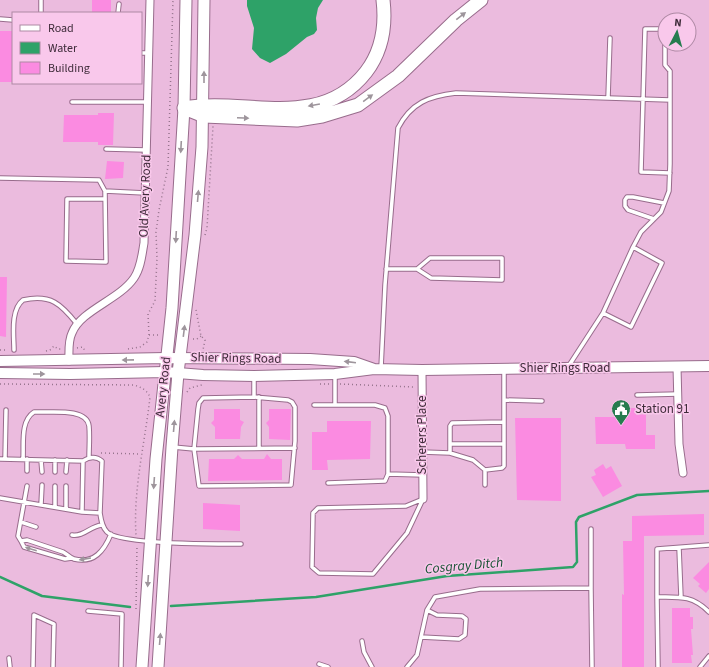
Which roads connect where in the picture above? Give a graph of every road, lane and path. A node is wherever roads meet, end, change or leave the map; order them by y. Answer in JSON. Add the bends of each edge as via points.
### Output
{"nodes":[{"id":1,"x":41,"y":0,"type":"edge"},
{"id":2,"x":150,"y":0,"type":"edge"},
{"id":3,"x":173,"y":0,"type":"edge"},
{"id":4,"x":186,"y":0,"type":"edge"},
{"id":5,"x":204,"y":0,"type":"edge"},
{"id":6,"x":383,"y":0,"type":"edge"},
{"id":7,"x":482,"y":0,"type":"edge"},
{"id":8,"x":118,"y":4,"type":"dead end"},
{"id":9,"x":41,"y":12,"type":"edge"},
{"id":10,"x":118,"y":12,"type":"edge"},
{"id":11,"x":0,"y":19,"type":"edge"},
{"id":12,"x":12,"y":20,"type":"edge"},
{"id":13,"x":610,"y":38,"type":"dead end"},
{"id":14,"x":145,"y":53,"type":"edge"},
{"id":15,"x":608,"y":98,"type":"junction"},
{"id":16,"x":643,"y":99,"type":"junction"},
{"id":17,"x":670,"y":100,"type":"junction"},
{"id":18,"x":72,"y":102,"type":"dead end"},
{"id":19,"x":148,"y":102,"type":"junction"},
{"id":20,"x":184,"y":108,"type":"junction"},
{"id":21,"x":204,"y":110,"type":"junction"},
{"id":22,"x":106,"y":149,"type":"dead end"},
{"id":23,"x":146,"y":150,"type":"junction"},
{"id":24,"x":670,"y":173,"type":"junction"},
{"id":25,"x":0,"y":178,"type":"edge"},
{"id":26,"x":106,"y":191,"type":"junction"},
{"id":27,"x":145,"y":193,"type":"junction"},
{"id":28,"x":105,"y":199,"type":"junction"},
{"id":29,"x":664,"y":203,"type":"junction"},
{"id":30,"x":654,"y":220,"type":"junction"},
{"id":31,"x":633,"y":247,"type":"junction"},
{"id":32,"x":386,"y":269,"type":"junction"},
{"id":33,"x":417,"y":269,"type":"junction"},
{"id":34,"x":603,"y":313,"type":"junction"},
{"id":35,"x":77,"y":324,"type":"junction"},
{"id":36,"x":69,"y":348,"type":"junction"},
{"id":37,"x":128,"y":349,"type":"dead end"},
{"id":38,"x":0,"y":350,"type":"edge"},
{"id":39,"x":14,"y":350,"type":"joint"},
{"id":40,"x":43,"y":351,"type":"dead end"},
{"id":41,"x":90,"y":353,"type":"dead end"},
{"id":42,"x":166,"y":358,"type":"junction"},
{"id":43,"x":180,"y":358,"type":"junction"},
{"id":44,"x":324,"y":360,"type":"junction"},
{"id":45,"x":0,"y":361,"type":"edge"},
{"id":46,"x":70,"y":361,"type":"junction"},
{"id":47,"x":709,"y":366,"type":"edge"},
{"id":48,"x":677,"y":367,"type":"junction"},
{"id":49,"x":504,"y":368,"type":"junction"},
{"id":50,"x":567,"y":368,"type":"junction"},
{"id":51,"x":377,"y":369,"type":"junction"},
{"id":52,"x":422,"y":370,"type":"junction"},
{"id":53,"x":178,"y":371,"type":"junction"},
{"id":54,"x":165,"y":372,"type":"junction"},
{"id":55,"x":0,"y":374,"type":"edge"},
{"id":56,"x":254,"y":374,"type":"junction"},
{"id":57,"x":335,"y":379,"type":"junction"},
{"id":58,"x":0,"y":384,"type":"edge"},
{"id":59,"x":320,"y":384,"type":"dead end"},
{"id":60,"x":204,"y":385,"type":"dead end"},
{"id":61,"x":422,"y":387,"type":"junction"},
{"id":62,"x":163,"y":392,"type":"junction"},
{"id":63,"x":176,"y":393,"type":"junction"},
{"id":64,"x":149,"y":394,"type":"junction"},
{"id":65,"x":678,"y":394,"type":"junction"},
{"id":66,"x":637,"y":395,"type":"dead end"},
{"id":67,"x":254,"y":397,"type":"junction"},
{"id":68,"x":260,"y":397,"type":"junction"},
{"id":69,"x":504,"y":400,"type":"junction"},
{"id":70,"x":542,"y":401,"type":"dead end"},
{"id":71,"x":314,"y":405,"type":"dead end"},
{"id":72,"x":335,"y":405,"type":"junction"},
{"id":73,"x":6,"y":410,"type":"dead end"},
{"id":74,"x":504,"y":422,"type":"junction"},
{"id":75,"x":450,"y":444,"type":"junction"},
{"id":76,"x":504,"y":444,"type":"junction"},
{"id":77,"x":172,"y":447,"type":"junction"},
{"id":78,"x":259,"y":448,"type":"junction"},
{"id":79,"x":295,"y":448,"type":"junction"},
{"id":80,"x":194,"y":449,"type":"junction"},
{"id":81,"x":422,"y":452,"type":"junction"},
{"id":82,"x":89,"y":453,"type":"junction"},
{"id":83,"x":450,"y":453,"type":"junction"},
{"id":84,"x":141,"y":454,"type":"junction"},
{"id":85,"x":89,"y":458,"type":"junction"},
{"id":86,"x":0,"y":459,"type":"edge"},
{"id":87,"x":5,"y":459,"type":"junction"},
{"id":88,"x":25,"y":459,"type":"junction"},
{"id":89,"x":42,"y":460,"type":"junction"},
{"id":90,"x":55,"y":460,"type":"junction"},
{"id":91,"x":67,"y":460,"type":"junction"},
{"id":92,"x":82,"y":461,"type":"junction"},
{"id":93,"x":485,"y":470,"type":"junction"},
{"id":94,"x":27,"y":471,"type":"dead end"},
{"id":95,"x":42,"y":472,"type":"dead end"},
{"id":96,"x":55,"y":472,"type":"dead end"},
{"id":97,"x":66,"y":472,"type":"dead end"},
{"id":98,"x":683,"y":473,"type":"dead end"},
{"id":99,"x":388,"y":474,"type":"junction"},
{"id":100,"x":422,"y":475,"type":"junction"},
{"id":101,"x":328,"y":483,"type":"dead end"},
{"id":102,"x":485,"y":484,"type":"dead end"},
{"id":103,"x":42,"y":485,"type":"dead end"},
{"id":104,"x":27,"y":486,"type":"dead end"},
{"id":105,"x":55,"y":486,"type":"dead end"},
{"id":106,"x":66,"y":486,"type":"dead end"},
{"id":107,"x":0,"y":498,"type":"edge"},
{"id":108,"x":423,"y":499,"type":"junction"},
{"id":109,"x":25,"y":502,"type":"junction"},
{"id":110,"x":41,"y":505,"type":"junction"},
{"id":111,"x":55,"y":507,"type":"junction"},
{"id":112,"x":66,"y":509,"type":"junction"},
{"id":113,"x":82,"y":512,"type":"junction"},
{"id":114,"x":100,"y":513,"type":"junction"},
{"id":115,"x":21,"y":522,"type":"junction"},
{"id":116,"x":102,"y":525,"type":"junction"},
{"id":117,"x":36,"y":527,"type":"dead end"},
{"id":118,"x":591,"y":529,"type":"dead end"},
{"id":119,"x":111,"y":534,"type":"junction"},
{"id":120,"x":72,"y":535,"type":"dead end"},
{"id":121,"x":136,"y":540,"type":"junction"},
{"id":122,"x":21,"y":541,"type":"junction"},
{"id":123,"x":150,"y":542,"type":"junction"},
{"id":124,"x":166,"y":543,"type":"junction"},
{"id":125,"x":241,"y":544,"type":"dead end"},
{"id":126,"x":709,"y":545,"type":"edge"},
{"id":127,"x":679,"y":548,"type":"junction"},
{"id":128,"x":72,"y":558,"type":"junction"},
{"id":129,"x":591,"y":588,"type":"junction"},
{"id":130,"x":657,"y":597,"type":"junction"},
{"id":131,"x":681,"y":597,"type":"junction"},
{"id":132,"x":427,"y":610,"type":"junction"},
{"id":133,"x":88,"y":611,"type":"dead end"},
{"id":134,"x":709,"y":612,"type":"edge"},
{"id":135,"x":136,"y":613,"type":"dead end"},
{"id":136,"x":421,"y":637,"type":"junction"},
{"id":137,"x":362,"y":641,"type":"dead end"},
{"id":138,"x":709,"y":656,"type":"edge"},
{"id":139,"x":9,"y":658,"type":"dead end"},
{"id":140,"x":319,"y":664,"type":"dead end"},
{"id":141,"x":10,"y":667,"type":"edge"},
{"id":142,"x":32,"y":667,"type":"edge"},
{"id":143,"x":53,"y":667,"type":"edge"},
{"id":144,"x":121,"y":667,"type":"edge"},
{"id":145,"x":142,"y":667,"type":"edge"},
{"id":146,"x":158,"y":667,"type":"edge"},
{"id":147,"x":328,"y":667,"type":"edge"},
{"id":148,"x":372,"y":667,"type":"edge"},
{"id":149,"x":408,"y":667,"type":"edge"},
{"id":150,"x":592,"y":667,"type":"edge"},
{"id":151,"x":658,"y":667,"type":"edge"},
{"id":152,"x":700,"y":667,"type":"edge"}],
"edges":[{"from":1,"to":9,"type":"lane"},
{"from":2,"to":14,"type":"street","name":"Old Avery Road"},
{"from":3,"to":37,"type":"path","via":[[168,167],[156,232],[155,302],[148,314],[147,342],[140,347]]},
{"from":4,"to":20,"type":"main road","name":"Avery Road"},
{"from":21,"to":5,"type":"main road","name":"Avery Road","one_way":true},
{"from":6,"to":21,"type":"highway","one_way":true,"via":[[385,22],[377,54],[360,79],[335,98],[319,105],[296,108]]},
{"from":21,"to":7,"type":"highway","one_way":true,"via":[[297,120],[322,116],[358,105],[398,76],[456,20]]},
{"from":8,"to":10,"type":"lane"},
{"from":11,"to":12,"type":"lane"},
{"from":13,"to":15,"type":"lane"},
{"from":14,"to":19,"type":"street","name":"Old Avery Road"},
{"from":15,"to":16,"type":"lane"},
{"from":15,"to":32,"type":"lane","via":[[456,93],[437,95],[423,101],[404,117],[398,128]]},
{"from":16,"to":17,"type":"lane"},
{"from":16,"to":17,"type":"lane","via":[[645,29],[665,29],[665,64],[670,71]]},
{"from":16,"to":24,"type":"lane","via":[[641,172]]},
{"from":17,"to":24,"type":"lane"},
{"from":18,"to":19,"type":"lane"},
{"from":19,"to":23,"type":"street","name":"Old Avery Road"},
{"from":20,"to":21,"type":"highway"},
{"from":20,"to":42,"type":"main road","name":"Avery Road","one_way":true,"via":[[172,308]]},
{"from":43,"to":21,"type":"main road","name":"Avery Road","one_way":true,"via":[[195,235]]},
{"from":22,"to":23,"type":"lane"},
{"from":23,"to":27,"type":"street","name":"Old Avery Road"},
{"from":24,"to":29,"type":"lane","via":[[669,191]]},
{"from":25,"to":26,"type":"lane","via":[[99,180]]},
{"from":26,"to":27,"type":"lane"},
{"from":26,"to":28,"type":"lane"},
{"from":27,"to":35,"type":"street","name":"Old Avery Road","via":[[144,243],[135,277],[121,292]]},
{"from":28,"to":28,"type":"lane","via":[[106,262],[66,262],[67,199]]},
{"from":29,"to":30,"type":"lane"},
{"from":29,"to":30,"type":"lane","via":[[633,197],[625,200],[628,210]]},
{"from":30,"to":31,"type":"lane","via":[[641,232]]},
{"from":31,"to":34,"type":"lane"},
{"from":31,"to":34,"type":"lane","via":[[662,262],[631,327]]},
{"from":32,"to":33,"type":"lane"},
{"from":32,"to":51,"type":"lane"},
{"from":33,"to":33,"type":"lane","via":[[431,278],[502,280],[502,258],[430,258]]},
{"from":34,"to":50,"type":"lane"},
{"from":35,"to":36,"type":"street","via":[[72,332]]},
{"from":35,"to":39,"type":"lane","via":[[56,302],[41,299],[23,300],[15,314]]},
{"from":36,"to":40,"type":"path","via":[[58,349],[54,346]]},
{"from":36,"to":41,"type":"path","via":[[83,347]]},
{"from":36,"to":46,"type":"street"},
{"from":38,"to":39,"type":"path"},
{"from":42,"to":43,"type":"main road","name":"Shier Rings Road"},
{"from":42,"to":46,"type":"main road","name":"Shier Rings Road","one_way":true},
{"from":42,"to":54,"type":"main road","name":"Avery Road"},
{"from":43,"to":44,"type":"main road","name":"Shier Rings Road"},
{"from":43,"to":53,"type":"main road","name":"Avery Road"},
{"from":51,"to":44,"type":"main road","name":"Shier Rings Road","one_way":true,"via":[[354,362]]},
{"from":44,"to":56,"type":"main road","via":[[307,369]]},
{"from":45,"to":46,"type":"main road","name":"Shier Rings Road"},
{"from":47,"to":48,"type":"main road","name":"Shier Rings Road"},
{"from":48,"to":50,"type":"main road","name":"Shier Rings Road"},
{"from":48,"to":65,"type":"street"},
{"from":49,"to":50,"type":"main road","name":"Shier Rings Road"},
{"from":49,"to":52,"type":"main road","name":"Shier Rings Road"},
{"from":49,"to":69,"type":"lane"},
{"from":51,"to":52,"type":"main road","name":"Shier Rings Road"},
{"from":51,"to":57,"type":"main road","name":"Shier Rings Road"},
{"from":52,"to":61,"type":"street","name":"Scherers Place"},
{"from":53,"to":54,"type":"main road","name":"Shier Rings Road"},
{"from":53,"to":56,"type":"main road","name":"Shier Rings Road"},
{"from":53,"to":63,"type":"main road","name":"Avery Road"},
{"from":55,"to":54,"type":"main road","name":"Shier Rings Road","one_way":true},
{"from":54,"to":62,"type":"main road","name":"Avery Road"},
{"from":56,"to":57,"type":"main road","name":"Shier Rings Road"},
{"from":56,"to":67,"type":"lane"},
{"from":57,"to":59,"type":"path"},
{"from":57,"to":61,"type":"path"},
{"from":57,"to":72,"type":"lane"},
{"from":58,"to":64,"type":"path","via":[[134,385],[143,388]]},
{"from":60,"to":63,"type":"path","via":[[190,388],[185,394]]},
{"from":61,"to":81,"type":"street","name":"Scherers Place"},
{"from":62,"to":64,"type":"path","via":[[152,391]]},
{"from":62,"to":123,"type":"main road","name":"Avery Road","one_way":true},
{"from":77,"to":63,"type":"main road","name":"Avery Road","one_way":true},
{"from":64,"to":84,"type":"path","via":[[148,419]]},
{"from":65,"to":66,"type":"lane"},
{"from":65,"to":98,"type":"street","via":[[679,444]]},
{"from":67,"to":68,"type":"lane"},
{"from":67,"to":80,"type":"lane","via":[[203,398],[199,403]]},
{"from":68,"to":78,"type":"lane"},
{"from":68,"to":79,"type":"lane","via":[[292,402],[295,407]]},
{"from":69,"to":70,"type":"lane"},
{"from":69,"to":74,"type":"lane"},
{"from":71,"to":72,"type":"lane"},
{"from":72,"to":99,"type":"lane","via":[[375,405],[385,408],[388,416]]},
{"from":73,"to":87,"type":"lane"},
{"from":74,"to":75,"type":"lane","via":[[452,423]]},
{"from":74,"to":76,"type":"lane"},
{"from":75,"to":76,"type":"lane"},
{"from":75,"to":83,"type":"lane"},
{"from":76,"to":93,"type":"lane","via":[[504,466]]},
{"from":77,"to":80,"type":"lane"},
{"from":77,"to":124,"type":"main road","name":"Avery Road"},
{"from":78,"to":79,"type":"lane"},
{"from":78,"to":80,"type":"lane"},
{"from":79,"to":80,"type":"lane","via":[[291,485],[200,486]]},
{"from":81,"to":83,"type":"lane"},
{"from":81,"to":100,"type":"street","name":"Scherers Place"},
{"from":82,"to":84,"type":"path"},
{"from":82,"to":85,"type":"lane"},
{"from":82,"to":88,"type":"lane","via":[[89,425],[84,416],[77,413],[34,412],[28,416],[24,427]]},
{"from":83,"to":93,"type":"lane","via":[[473,460]]},
{"from":84,"to":121,"type":"path"},
{"from":85,"to":92,"type":"lane"},
{"from":85,"to":114,"type":"lane","via":[[99,458],[102,461]]},
{"from":86,"to":87,"type":"lane"},
{"from":87,"to":88,"type":"lane"},
{"from":88,"to":89,"type":"lane"},
{"from":88,"to":94,"type":"lane"},
{"from":89,"to":90,"type":"lane"},
{"from":89,"to":95,"type":"lane"},
{"from":90,"to":91,"type":"lane"},
{"from":90,"to":96,"type":"lane"},
{"from":91,"to":92,"type":"lane"},
{"from":91,"to":97,"type":"lane"},
{"from":92,"to":113,"type":"lane"},
{"from":93,"to":102,"type":"lane"},
{"from":99,"to":100,"type":"lane"},
{"from":99,"to":101,"type":"lane","via":[[385,481]]},
{"from":100,"to":108,"type":"street","name":"Scherers Place"},
{"from":103,"to":110,"type":"lane"},
{"from":104,"to":109,"type":"lane"},
{"from":105,"to":111,"type":"lane"},
{"from":106,"to":112,"type":"lane"},
{"from":107,"to":109,"type":"lane"},
{"from":108,"to":108,"type":"lane","via":[[406,506],[318,508],[313,513],[312,567],[319,573],[373,574],[407,533]]},
{"from":109,"to":110,"type":"lane"},
{"from":109,"to":115,"type":"lane"},
{"from":110,"to":111,"type":"lane"},
{"from":111,"to":112,"type":"lane"},
{"from":112,"to":113,"type":"lane"},
{"from":113,"to":114,"type":"lane"},
{"from":114,"to":116,"type":"lane"},
{"from":115,"to":117,"type":"lane"},
{"from":115,"to":122,"type":"lane","via":[[18,536]]},
{"from":116,"to":119,"type":"lane"},
{"from":116,"to":120,"type":"lane","via":[[95,526],[83,534]]},
{"from":118,"to":129,"type":"lane"},
{"from":119,"to":121,"type":"lane"},
{"from":119,"to":128,"type":"lane","one_way":true,"via":[[99,556],[82,560]]},
{"from":121,"to":123,"type":"lane"},
{"from":121,"to":135,"type":"path"},
{"from":122,"to":128,"type":"lane","via":[[27,540],[66,553]]},
{"from":128,"to":122,"type":"lane","one_way":true,"via":[[65,559],[24,547]]},
{"from":123,"to":124,"type":"lane"},
{"from":123,"to":145,"type":"main road","name":"Avery Road","one_way":true},
{"from":124,"to":125,"type":"lane"},
{"from":146,"to":124,"type":"main road","name":"Avery Road","one_way":true},
{"from":126,"to":127,"type":"lane"},
{"from":127,"to":130,"type":"lane","via":[[656,549]]},
{"from":127,"to":131,"type":"lane"},
{"from":129,"to":132,"type":"lane","via":[[480,589],[435,597]]},
{"from":129,"to":150,"type":"lane"},
{"from":130,"to":131,"type":"lane"},
{"from":130,"to":151,"type":"lane"},
{"from":131,"to":134,"type":"lane","via":[[687,597]]},
{"from":132,"to":136,"type":"lane"},
{"from":132,"to":136,"type":"lane","via":[[437,615],[462,616],[466,619],[465,635],[459,639]]},
{"from":133,"to":144,"type":"lane","via":[[122,614]]},
{"from":136,"to":149,"type":"lane","via":[[417,655]]},
{"from":137,"to":148,"type":"lane","via":[[364,652]]},
{"from":138,"to":152,"type":"lane"},
{"from":139,"to":141,"type":"lane"},
{"from":140,"to":147,"type":"lane"},
{"from":142,"to":143,"type":"lane","via":[[34,615],[54,624]]}]}
